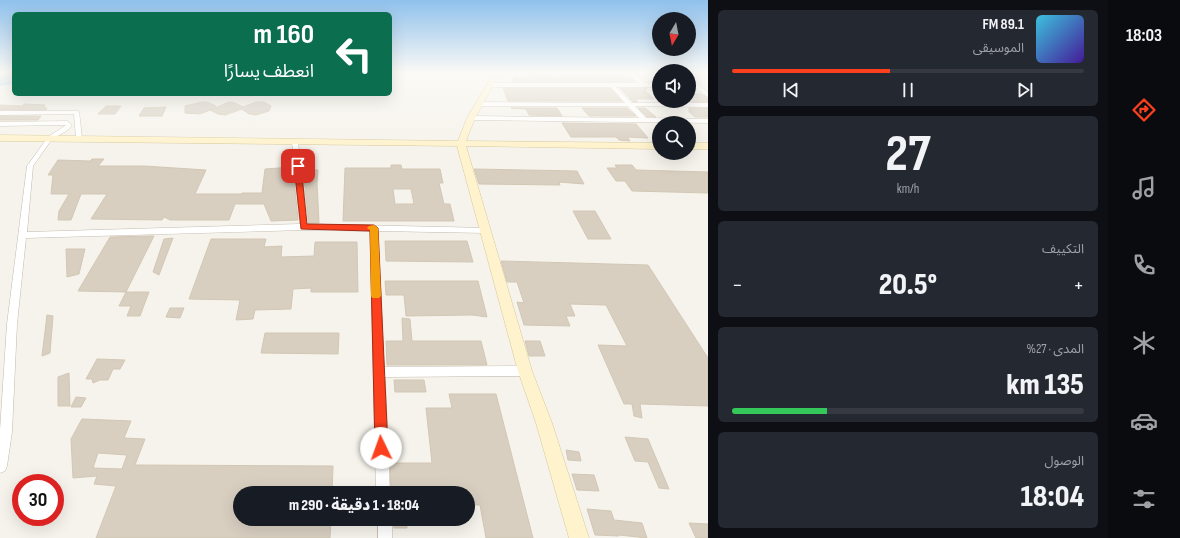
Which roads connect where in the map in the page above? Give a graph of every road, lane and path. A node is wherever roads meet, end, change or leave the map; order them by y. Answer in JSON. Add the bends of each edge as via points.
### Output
{"nodes":[{"id":1,"x":483,"y":98,"type":"edge"},
{"id":2,"x":624,"y":98,"type":"edge"},
{"id":3,"x":479,"y":104,"type":"junction"},
{"id":4,"x":631,"y":105,"type":"junction"},
{"id":5,"x":708,"y":105,"type":"edge"},
{"id":6,"x":0,"y":113,"type":"edge"},
{"id":7,"x":471,"y":118,"type":"junction"},
{"id":8,"x":645,"y":121,"type":"junction"},
{"id":9,"x":708,"y":121,"type":"edge"},
{"id":10,"x":0,"y":124,"type":"edge"},
{"id":11,"x":0,"y":138,"type":"edge"},
{"id":12,"x":50,"y":138,"type":"junction"},
{"id":13,"x":79,"y":138,"type":"junction"},
{"id":14,"x":295,"y":142,"type":"junction"},
{"id":15,"x":460,"y":144,"type":"junction"},
{"id":16,"x":652,"y":146,"type":"edge"},
{"id":17,"x":696,"y":146,"type":"edge"},
{"id":18,"x":708,"y":146,"type":"edge"},
{"id":19,"x":304,"y":227,"type":"junction"},
{"id":20,"x":374,"y":228,"type":"junction"},
{"id":21,"x":486,"y":230,"type":"junction"},
{"id":22,"x":22,"y":234,"type":"junction"},
{"id":23,"x":525,"y":371,"type":"junction"},
{"id":24,"x":378,"y":372,"type":"junction"},
{"id":25,"x":3,"y":431,"type":"edge"},
{"id":26,"x":0,"y":466,"type":"edge"},
{"id":27,"x":384,"y":486,"type":"edge"},
{"id":28,"x":385,"y":526,"type":"edge"},
{"id":29,"x":385,"y":538,"type":"edge"},
{"id":30,"x":579,"y":538,"type":"edge"}],
"edges":[{"from":1,"to":3,"type":"street"},
{"from":2,"to":4,"type":"street"},
{"from":3,"to":4,"type":"street"},
{"from":3,"to":7,"type":"street"},
{"from":4,"to":5,"type":"street"},
{"from":4,"to":8,"type":"street"},
{"from":6,"to":13,"type":"street","via":[[77,112]]},
{"from":7,"to":8,"type":"street"},
{"from":7,"to":15,"type":"street"},
{"from":8,"to":9,"type":"street"},
{"from":10,"to":12,"type":"street","via":[[69,125]]},
{"from":11,"to":12,"type":"street"},
{"from":12,"to":13,"type":"street"},
{"from":12,"to":22,"type":"street","via":[[30,166]]},
{"from":13,"to":14,"type":"street"},
{"from":14,"to":15,"type":"street"},
{"from":14,"to":19,"type":"street"},
{"from":15,"to":16,"type":"street"},
{"from":15,"to":21,"type":"street"},
{"from":17,"to":18,"type":"street"},
{"from":19,"to":20,"type":"street"},
{"from":19,"to":22,"type":"street"},
{"from":20,"to":21,"type":"street"},
{"from":20,"to":24,"type":"street"},
{"from":21,"to":23,"type":"street"},
{"from":22,"to":25,"type":"street"},
{"from":23,"to":24,"type":"street"},
{"from":23,"to":30,"type":"street","via":[[544,423]]},
{"from":24,"to":27,"type":"street"},
{"from":25,"to":26,"type":"street"},
{"from":28,"to":29,"type":"street"}]}
